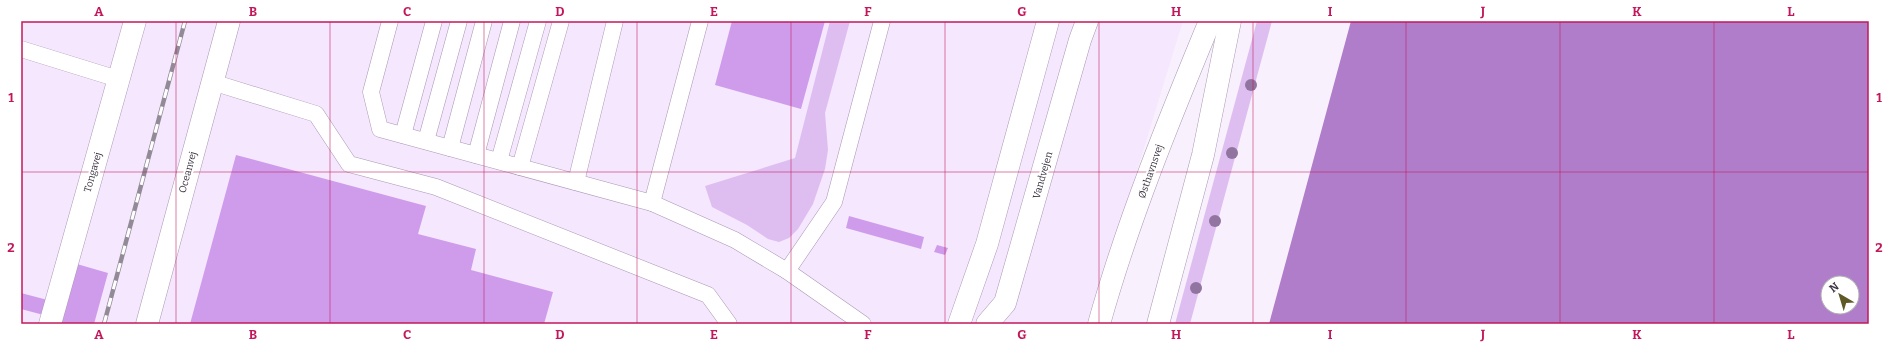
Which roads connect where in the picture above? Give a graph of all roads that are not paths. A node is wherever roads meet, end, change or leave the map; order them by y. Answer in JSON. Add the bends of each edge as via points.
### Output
{"nodes":[{"id":1,"x":135,"y":21,"type":"edge"},
{"id":2,"x":228,"y":21,"type":"edge"},
{"id":3,"x":390,"y":21,"type":"edge"},
{"id":4,"x":434,"y":21,"type":"edge"},
{"id":5,"x":459,"y":21,"type":"edge"},
{"id":6,"x":484,"y":21,"type":"edge"},
{"id":7,"x":512,"y":21,"type":"edge"},
{"id":8,"x":538,"y":21,"type":"edge"},
{"id":9,"x":561,"y":21,"type":"edge"},
{"id":10,"x":615,"y":21,"type":"edge"},
{"id":11,"x":700,"y":21,"type":"edge"},
{"id":12,"x":882,"y":21,"type":"edge"},
{"id":13,"x":1048,"y":21,"type":"edge"},
{"id":14,"x":1087,"y":21,"type":"edge"},
{"id":15,"x":1210,"y":21,"type":"edge"},
{"id":16,"x":1230,"y":21,"type":"edge"},
{"id":17,"x":21,"y":49,"type":"edge"},
{"id":18,"x":118,"y":79,"type":"junction"},
{"id":19,"x":212,"y":82,"type":"junction"},
{"id":20,"x":403,"y":135,"type":"junction"},
{"id":21,"x":426,"y":141,"type":"junction"},
{"id":22,"x":450,"y":148,"type":"junction"},
{"id":23,"x":476,"y":154,"type":"junction"},
{"id":24,"x":499,"y":161,"type":"junction"},
{"id":25,"x":520,"y":167,"type":"junction"},
{"id":26,"x":576,"y":182,"type":"junction"},
{"id":27,"x":652,"y":203,"type":"junction"},
{"id":28,"x":787,"y":271,"type":"junction"},
{"id":29,"x":50,"y":324,"type":"edge"},
{"id":30,"x":146,"y":324,"type":"edge"},
{"id":31,"x":729,"y":324,"type":"edge"},
{"id":32,"x":863,"y":324,"type":"edge"},
{"id":33,"x":959,"y":324,"type":"edge"},
{"id":34,"x":987,"y":324,"type":"edge"},
{"id":35,"x":1099,"y":324,"type":"edge"},
{"id":36,"x":1158,"y":324,"type":"edge"}],
"edges":[{"from":1,"to":18,"type":"street","name":"Tongavej"},
{"from":2,"to":19,"type":"street","name":"Oceanvej"},
{"from":3,"to":20,"type":"lane","via":[[371,92],[380,129]]},
{"from":4,"to":20,"type":"lane"},
{"from":5,"to":21,"type":"lane"},
{"from":6,"to":22,"type":"lane"},
{"from":7,"to":23,"type":"lane"},
{"from":8,"to":24,"type":"lane"},
{"from":9,"to":25,"type":"lane"},
{"from":10,"to":26,"type":"lane"},
{"from":11,"to":27,"type":"lane"},
{"from":12,"to":28,"type":"lane","via":[[834,202]]},
{"from":13,"to":33,"type":"street","via":[[987,244]]},
{"from":14,"to":34,"type":"street","name":"Vandvejen","via":[[1005,303]]},
{"from":15,"to":35,"type":"street","name":"Østhavnsvej","via":[[1162,138]]},
{"from":16,"to":36,"type":"street","via":[[1203,154]]},
{"from":17,"to":18,"type":"lane"},
{"from":18,"to":29,"type":"street","name":"Tongavej"},
{"from":19,"to":30,"type":"street","name":"Oceanvej"},
{"from":19,"to":31,"type":"lane","via":[[316,114],[349,164],[436,187],[708,295]]},
{"from":20,"to":21,"type":"lane"},
{"from":21,"to":22,"type":"lane"},
{"from":22,"to":23,"type":"lane"},
{"from":23,"to":24,"type":"lane"},
{"from":24,"to":25,"type":"lane"},
{"from":25,"to":26,"type":"lane"},
{"from":26,"to":27,"type":"lane"},
{"from":27,"to":28,"type":"lane","via":[[735,240]]},
{"from":28,"to":32,"type":"lane"}]}
